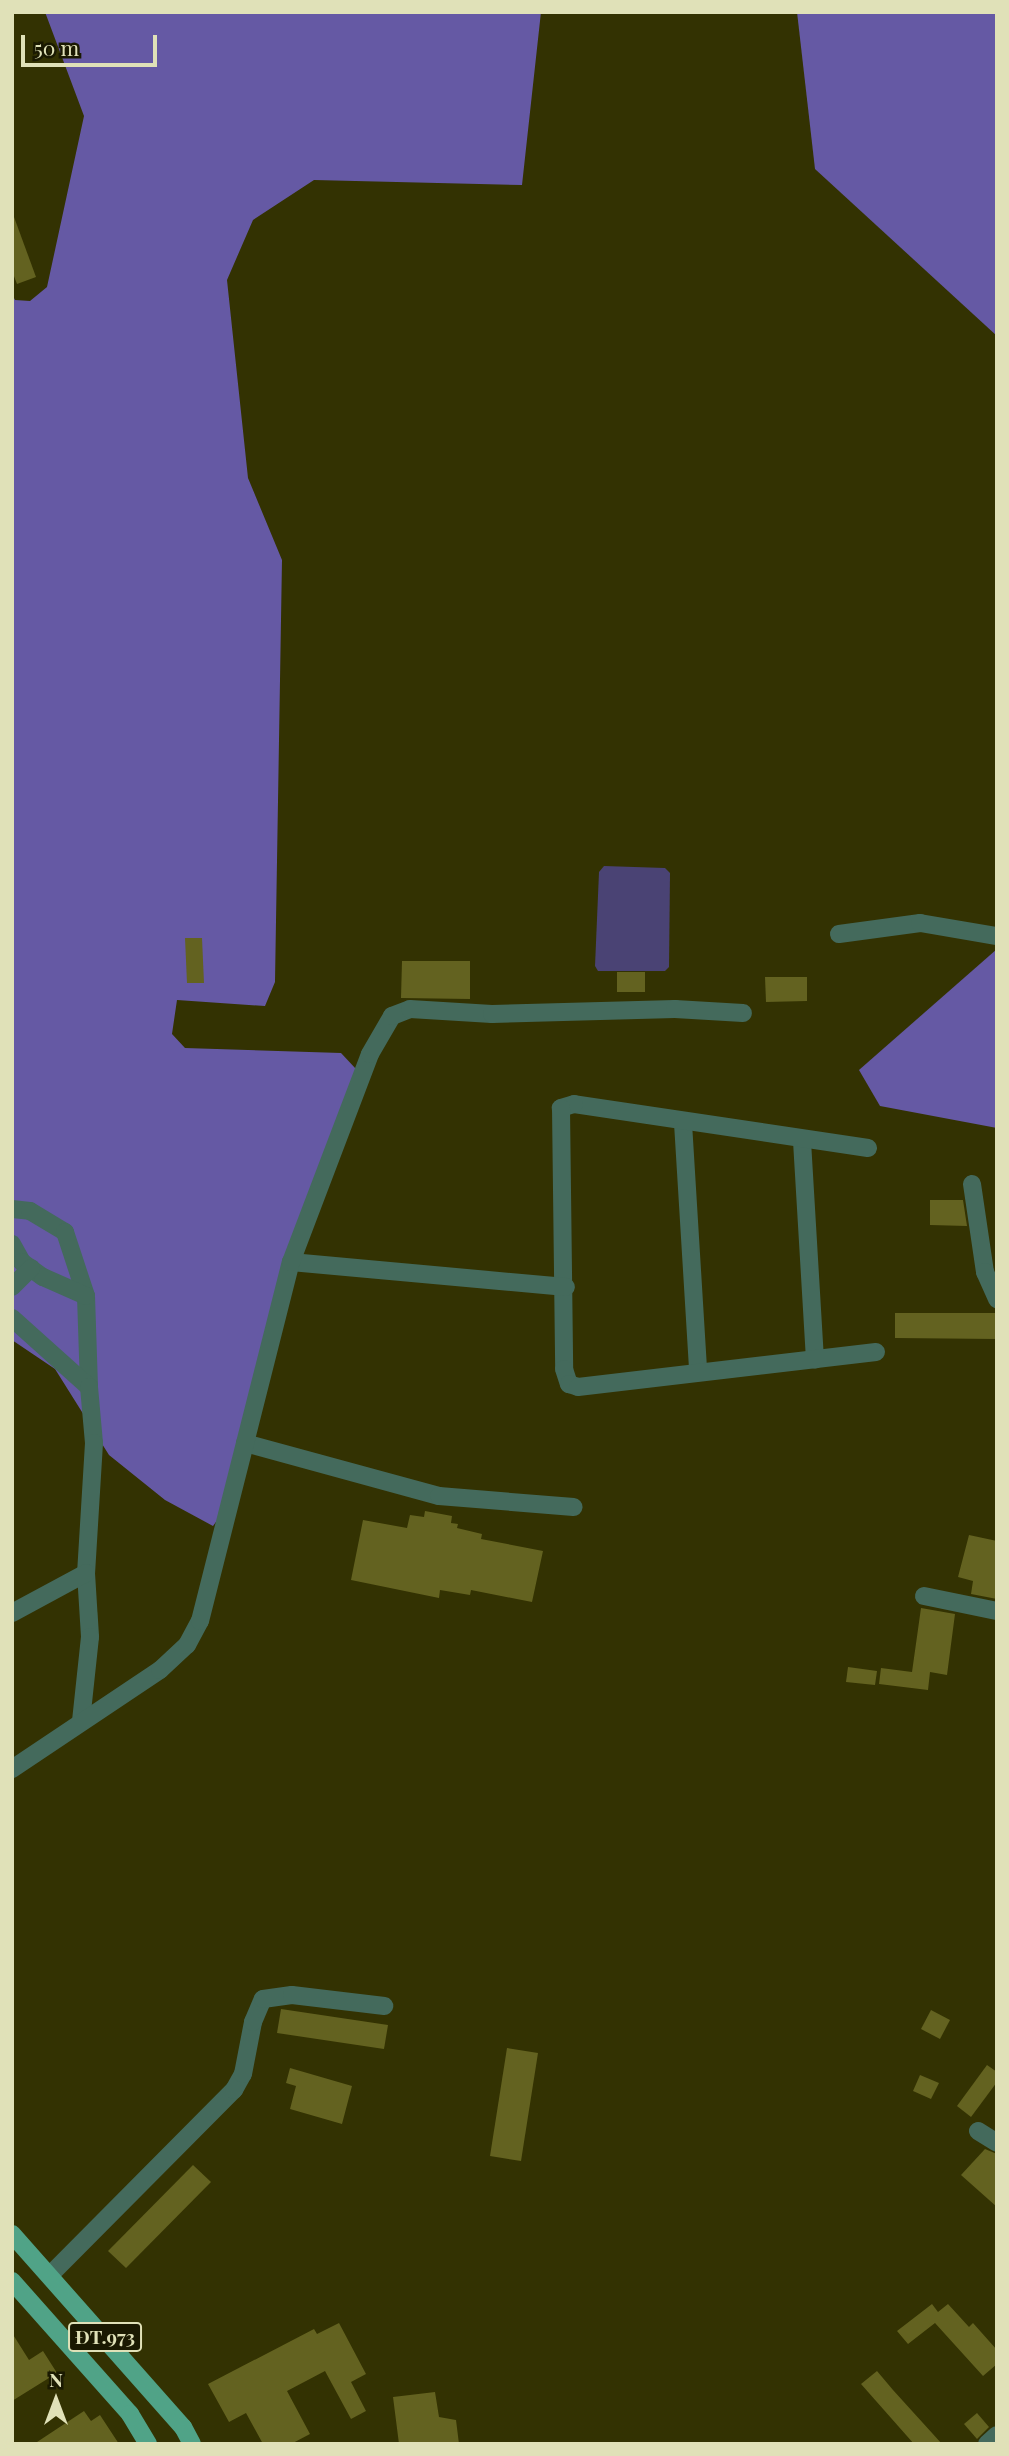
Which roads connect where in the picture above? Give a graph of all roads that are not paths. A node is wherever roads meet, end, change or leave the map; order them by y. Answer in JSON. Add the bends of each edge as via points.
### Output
{"nodes":[{"id":1,"x":839,"y":934,"type":"dead end"},
{"id":2,"x":997,"y":936,"type":"edge"},
{"id":3,"x":743,"y":1013,"type":"dead end"},
{"id":4,"x":683,"y":1123,"type":"junction"},
{"id":5,"x":802,"y":1141,"type":"junction"},
{"id":6,"x":868,"y":1148,"type":"dead end"},
{"id":7,"x":972,"y":1184,"type":"dead end"},
{"id":8,"x":12,"y":1209,"type":"edge"},
{"id":9,"x":12,"y":1244,"type":"edge"},
{"id":10,"x":291,"y":1262,"type":"junction"},
{"id":11,"x":32,"y":1268,"type":"junction"},
{"id":12,"x":12,"y":1287,"type":"edge"},
{"id":13,"x":566,"y":1287,"type":"junction"},
{"id":14,"x":86,"y":1296,"type":"junction"},
{"id":15,"x":997,"y":1299,"type":"edge"},
{"id":16,"x":12,"y":1318,"type":"edge"},
{"id":17,"x":876,"y":1352,"type":"dead end"},
{"id":18,"x":815,"y":1360,"type":"junction"},
{"id":19,"x":698,"y":1371,"type":"junction"},
{"id":20,"x":89,"y":1387,"type":"junction"},
{"id":21,"x":245,"y":1443,"type":"junction"},
{"id":22,"x":574,"y":1507,"type":"dead end"},
{"id":23,"x":86,"y":1573,"type":"junction"},
{"id":24,"x":923,"y":1595,"type":"dead end"},
{"id":25,"x":997,"y":1611,"type":"edge"},
{"id":26,"x":12,"y":1613,"type":"edge"},
{"id":27,"x":81,"y":1721,"type":"junction"},
{"id":28,"x":12,"y":1769,"type":"edge"},
{"id":29,"x":384,"y":2006,"type":"dead end"},
{"id":30,"x":978,"y":2131,"type":"dead end"},
{"id":31,"x":997,"y":2143,"type":"edge"},
{"id":32,"x":12,"y":2234,"type":"edge"},
{"id":33,"x":51,"y":2274,"type":"junction"},
{"id":34,"x":12,"y":2281,"type":"edge"},
{"id":35,"x":997,"y":2435,"type":"edge"},
{"id":36,"x":148,"y":2444,"type":"edge"},
{"id":37,"x":192,"y":2444,"type":"edge"},
{"id":38,"x":987,"y":2444,"type":"edge"}],
"edges":[{"from":1,"to":2,"type":"street","via":[[920,923]]},
{"from":3,"to":10,"type":"street","via":[[675,1009],[492,1014],[410,1009],[392,1016],[370,1054]]},
{"from":4,"to":5,"type":"street"},
{"from":4,"to":13,"type":"street","via":[[574,1104],[561,1108]]},
{"from":4,"to":19,"type":"street"},
{"from":5,"to":6,"type":"street"},
{"from":5,"to":18,"type":"street"},
{"from":7,"to":15,"type":"street","via":[[985,1272]]},
{"from":8,"to":14,"type":"street","via":[[30,1211],[65,1232]]},
{"from":9,"to":11,"type":"street"},
{"from":10,"to":13,"type":"street"},
{"from":10,"to":21,"type":"street"},
{"from":11,"to":12,"type":"street"},
{"from":11,"to":14,"type":"street"},
{"from":13,"to":19,"type":"street","via":[[564,1369],[569,1384],[594,1386]]},
{"from":14,"to":20,"type":"street"},
{"from":16,"to":20,"type":"street"},
{"from":17,"to":18,"type":"street"},
{"from":18,"to":19,"type":"street"},
{"from":20,"to":23,"type":"street","via":[[94,1443]]},
{"from":21,"to":22,"type":"street","via":[[439,1496]]},
{"from":21,"to":27,"type":"street","via":[[210,1595],[187,1645],[160,1670]]},
{"from":23,"to":26,"type":"street"},
{"from":23,"to":27,"type":"street","via":[[90,1637]]},
{"from":24,"to":25,"type":"street"},
{"from":27,"to":28,"type":"street"},
{"from":29,"to":33,"type":"street","via":[[292,1995],[263,1998],[243,2074],[234,2090]]},
{"from":30,"to":31,"type":"street"},
{"from":32,"to":33,"type":"main road","number":"ĐT.973"},
{"from":33,"to":37,"type":"main road","number":"ĐT.973"},
{"from":34,"to":36,"type":"main road","number":"ĐT.973","via":[[130,2414]]},
{"from":35,"to":38,"type":"street"}]}
